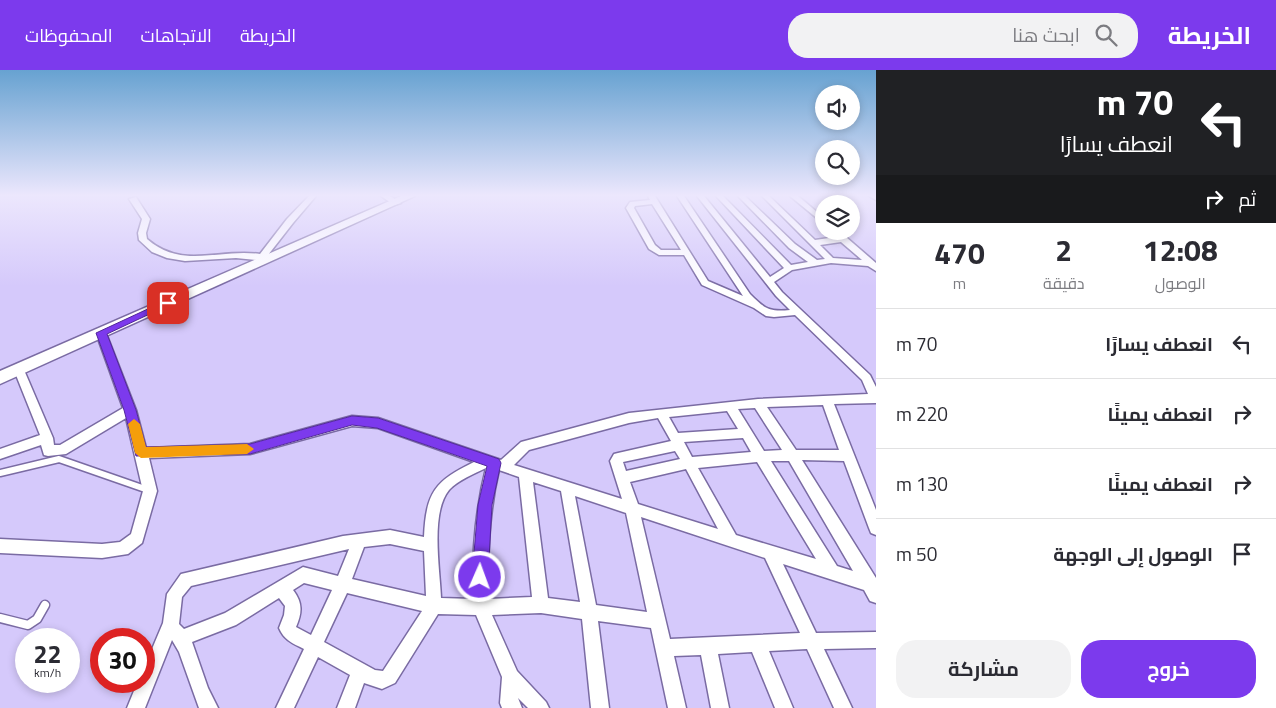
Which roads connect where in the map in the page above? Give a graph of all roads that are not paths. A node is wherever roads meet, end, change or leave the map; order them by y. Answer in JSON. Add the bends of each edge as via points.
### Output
{"nodes":[{"id":1,"x":144,"y":226,"type":"edge"},
{"id":2,"x":287,"y":226,"type":"edge"},
{"id":3,"x":342,"y":226,"type":"edge"},
{"id":4,"x":640,"y":226,"type":"edge"},
{"id":5,"x":669,"y":226,"type":"edge"},
{"id":6,"x":700,"y":226,"type":"edge"},
{"id":7,"x":722,"y":226,"type":"edge"},
{"id":8,"x":746,"y":226,"type":"edge"},
{"id":9,"x":771,"y":226,"type":"edge"},
{"id":10,"x":797,"y":226,"type":"edge"},
{"id":11,"x":831,"y":240,"type":"edge"},
{"id":12,"x":844,"y":240,"type":"edge"},
{"id":13,"x":814,"y":243,"type":"junction"},
{"id":14,"x":687,"y":253,"type":"junction"},
{"id":15,"x":266,"y":257,"type":"junction"},
{"id":16,"x":831,"y":260,"type":"junction"},
{"id":17,"x":816,"y":263,"type":"junction"},
{"id":18,"x":872,"y":266,"type":"edge"},
{"id":19,"x":789,"y":268,"type":"junction"},
{"id":20,"x":769,"y":282,"type":"junction"},
{"id":21,"x":757,"y":306,"type":"junction"},
{"id":22,"x":798,"y":312,"type":"junction"},
{"id":23,"x":101,"y":333,"type":"junction"},
{"id":24,"x":19,"y":370,"type":"junction"},
{"id":25,"x":0,"y":378,"type":"edge"},
{"id":26,"x":876,"y":398,"type":"edge"},
{"id":27,"x":827,"y":400,"type":"junction"},
{"id":28,"x":758,"y":403,"type":"junction"},
{"id":29,"x":730,"y":406,"type":"junction"},
{"id":30,"x":130,"y":410,"type":"junction"},
{"id":31,"x":661,"y":413,"type":"junction"},
{"id":32,"x":746,"y":433,"type":"junction"},
{"id":33,"x":48,"y":438,"type":"junction"},
{"id":34,"x":677,"y":442,"type":"junction"},
{"id":35,"x":141,"y":453,"type":"junction"},
{"id":36,"x":0,"y":454,"type":"edge"},
{"id":37,"x":53,"y":456,"type":"junction"},
{"id":38,"x":761,"y":456,"type":"junction"},
{"id":39,"x":793,"y":456,"type":"junction"},
{"id":40,"x":848,"y":456,"type":"junction"},
{"id":41,"x":496,"y":463,"type":"junction"},
{"id":42,"x":689,"y":463,"type":"junction"},
{"id":43,"x":0,"y":473,"type":"edge"},
{"id":44,"x":525,"y":474,"type":"junction"},
{"id":45,"x":622,"y":478,"type":"junction"},
{"id":46,"x":567,"y":487,"type":"junction"},
{"id":47,"x":150,"y":491,"type":"junction"},
{"id":48,"x":632,"y":507,"type":"junction"},
{"id":49,"x":876,"y":528,"type":"edge"},
{"id":50,"x":731,"y":539,"type":"junction"},
{"id":51,"x":359,"y":541,"type":"junction"},
{"id":52,"x":0,"y":543,"type":"edge"},
{"id":53,"x":429,"y":546,"type":"junction"},
{"id":54,"x":770,"y":552,"type":"junction"},
{"id":55,"x":299,"y":554,"type":"junction"},
{"id":56,"x":832,"y":572,"type":"junction"},
{"id":57,"x":303,"y":575,"type":"junction"},
{"id":58,"x":344,"y":584,"type":"junction"},
{"id":59,"x":281,"y":588,"type":"junction"},
{"id":60,"x":874,"y":588,"type":"edge"},
{"id":61,"x":45,"y":605,"type":"dead end"},
{"id":62,"x":542,"y":605,"type":"junction"},
{"id":63,"x":434,"y":606,"type":"junction"},
{"id":64,"x":481,"y":607,"type":"junction"},
{"id":65,"x":589,"y":610,"type":"junction"},
{"id":66,"x":0,"y":618,"type":"edge"},
{"id":67,"x":657,"y":621,"type":"junction"},
{"id":68,"x":171,"y":623,"type":"junction"},
{"id":69,"x":181,"y":638,"type":"junction"},
{"id":70,"x":876,"y":640,"type":"edge"},
{"id":71,"x":811,"y":641,"type":"junction"},
{"id":72,"x":758,"y":644,"type":"junction"},
{"id":73,"x":315,"y":647,"type":"junction"},
{"id":74,"x":708,"y":647,"type":"junction"},
{"id":75,"x":663,"y":648,"type":"junction"},
{"id":76,"x":360,"y":671,"type":"junction"},
{"id":77,"x":511,"y":677,"type":"junction"},
{"id":78,"x":510,"y":706,"type":"edge"},
{"id":79,"x":136,"y":708,"type":"edge"},
{"id":80,"x":209,"y":708,"type":"edge"},
{"id":81,"x":286,"y":708,"type":"edge"},
{"id":82,"x":346,"y":708,"type":"edge"},
{"id":83,"x":540,"y":708,"type":"edge"},
{"id":84,"x":600,"y":708,"type":"edge"},
{"id":85,"x":676,"y":708,"type":"edge"},
{"id":86,"x":720,"y":708,"type":"edge"},
{"id":87,"x":784,"y":708,"type":"edge"},
{"id":88,"x":843,"y":708,"type":"edge"}],
"edges":[{"from":1,"to":15,"type":"street","via":[[143,240],[156,251],[189,258]]},
{"from":2,"to":15,"type":"street"},
{"from":3,"to":15,"type":"street"},
{"from":4,"to":14,"type":"street","via":[[652,247],[659,252]]},
{"from":5,"to":14,"type":"street"},
{"from":6,"to":21,"type":"street"},
{"from":7,"to":20,"type":"street"},
{"from":8,"to":19,"type":"street"},
{"from":9,"to":17,"type":"street"},
{"from":10,"to":13,"type":"street"},
{"from":11,"to":13,"type":"street"},
{"from":12,"to":18,"type":"street"},
{"from":13,"to":16,"type":"street"},
{"from":14,"to":21,"type":"street","via":[[705,283]]},
{"from":15,"to":23,"type":"street"},
{"from":16,"to":17,"type":"street"},
{"from":16,"to":18,"type":"street"},
{"from":17,"to":19,"type":"street"},
{"from":19,"to":20,"type":"street"},
{"from":20,"to":22,"type":"street"},
{"from":21,"to":22,"type":"street","via":[[768,315]]},
{"from":22,"to":26,"type":"street","via":[[866,378]]},
{"from":23,"to":24,"type":"street"},
{"from":23,"to":30,"type":"street"},
{"from":24,"to":25,"type":"street"},
{"from":24,"to":33,"type":"street"},
{"from":26,"to":27,"type":"street"},
{"from":27,"to":28,"type":"street"},
{"from":27,"to":40,"type":"street"},
{"from":28,"to":29,"type":"street"},
{"from":28,"to":39,"type":"street"},
{"from":29,"to":31,"type":"street"},
{"from":29,"to":32,"type":"street"},
{"from":30,"to":35,"type":"street"},
{"from":30,"to":37,"type":"street"},
{"from":31,"to":34,"type":"street"},
{"from":31,"to":41,"type":"street","via":[[629,418],[525,446]]},
{"from":32,"to":34,"type":"street"},
{"from":32,"to":38,"type":"street"},
{"from":33,"to":36,"type":"street"},
{"from":33,"to":37,"type":"street","via":[[48,451]]},
{"from":34,"to":42,"type":"street"},
{"from":34,"to":45,"type":"street","via":[[618,458],[616,463]]},
{"from":35,"to":41,"type":"street","via":[[250,449],[352,421],[363,421],[378,423]]},
{"from":35,"to":47,"type":"street"},
{"from":37,"to":43,"type":"lane"},
{"from":37,"to":47,"type":"lane"},
{"from":38,"to":39,"type":"street"},
{"from":38,"to":42,"type":"street"},
{"from":38,"to":56,"type":"street"},
{"from":39,"to":40,"type":"street"},
{"from":39,"to":60,"type":"street"},
{"from":40,"to":49,"type":"street"},
{"from":41,"to":44,"type":"street"},
{"from":41,"to":53,"type":"street","via":[[446,485],[434,514]]},
{"from":41,"to":64,"type":"street","via":[[487,492],[482,535]]},
{"from":42,"to":45,"type":"street"},
{"from":42,"to":50,"type":"street"},
{"from":44,"to":46,"type":"street"},
{"from":44,"to":62,"type":"street"},
{"from":45,"to":48,"type":"street"},
{"from":46,"to":48,"type":"street"},
{"from":46,"to":65,"type":"street"},
{"from":47,"to":52,"type":"street","via":[[137,538],[123,549],[102,551]]},
{"from":48,"to":50,"type":"street"},
{"from":48,"to":67,"type":"street"},
{"from":50,"to":54,"type":"street"},
{"from":51,"to":53,"type":"street","via":[[390,537]]},
{"from":51,"to":55,"type":"street"},
{"from":51,"to":58,"type":"street"},
{"from":53,"to":63,"type":"street"},
{"from":54,"to":56,"type":"street"},
{"from":54,"to":71,"type":"street"},
{"from":55,"to":57,"type":"street"},
{"from":55,"to":68,"type":"street","via":[[186,579],[175,594]]},
{"from":56,"to":60,"type":"street"},
{"from":57,"to":58,"type":"street"},
{"from":57,"to":59,"type":"street"},
{"from":58,"to":63,"type":"street"},
{"from":58,"to":73,"type":"street"},
{"from":59,"to":69,"type":"street","via":[[230,619]]},
{"from":59,"to":73,"type":"street","via":[[294,602],[295,611],[287,628]]},
{"from":61,"to":66,"type":"lane","via":[[37,619],[28,625]]},
{"from":62,"to":64,"type":"street"},
{"from":62,"to":65,"type":"street"},
{"from":63,"to":64,"type":"street"},
{"from":63,"to":76,"type":"street","via":[[389,677],[382,680]]},
{"from":64,"to":77,"type":"street"},
{"from":65,"to":67,"type":"street"},
{"from":65,"to":84,"type":"street"},
{"from":67,"to":75,"type":"street"},
{"from":68,"to":69,"type":"street"},
{"from":68,"to":79,"type":"street"},
{"from":69,"to":80,"type":"street"},
{"from":70,"to":71,"type":"street"},
{"from":71,"to":72,"type":"street"},
{"from":71,"to":88,"type":"street"},
{"from":72,"to":74,"type":"street"},
{"from":72,"to":87,"type":"street"},
{"from":73,"to":76,"type":"street"},
{"from":73,"to":81,"type":"street"},
{"from":74,"to":75,"type":"street"},
{"from":74,"to":86,"type":"street"},
{"from":75,"to":85,"type":"street"},
{"from":76,"to":82,"type":"street"},
{"from":77,"to":78,"type":"street"},
{"from":77,"to":83,"type":"street"}]}
